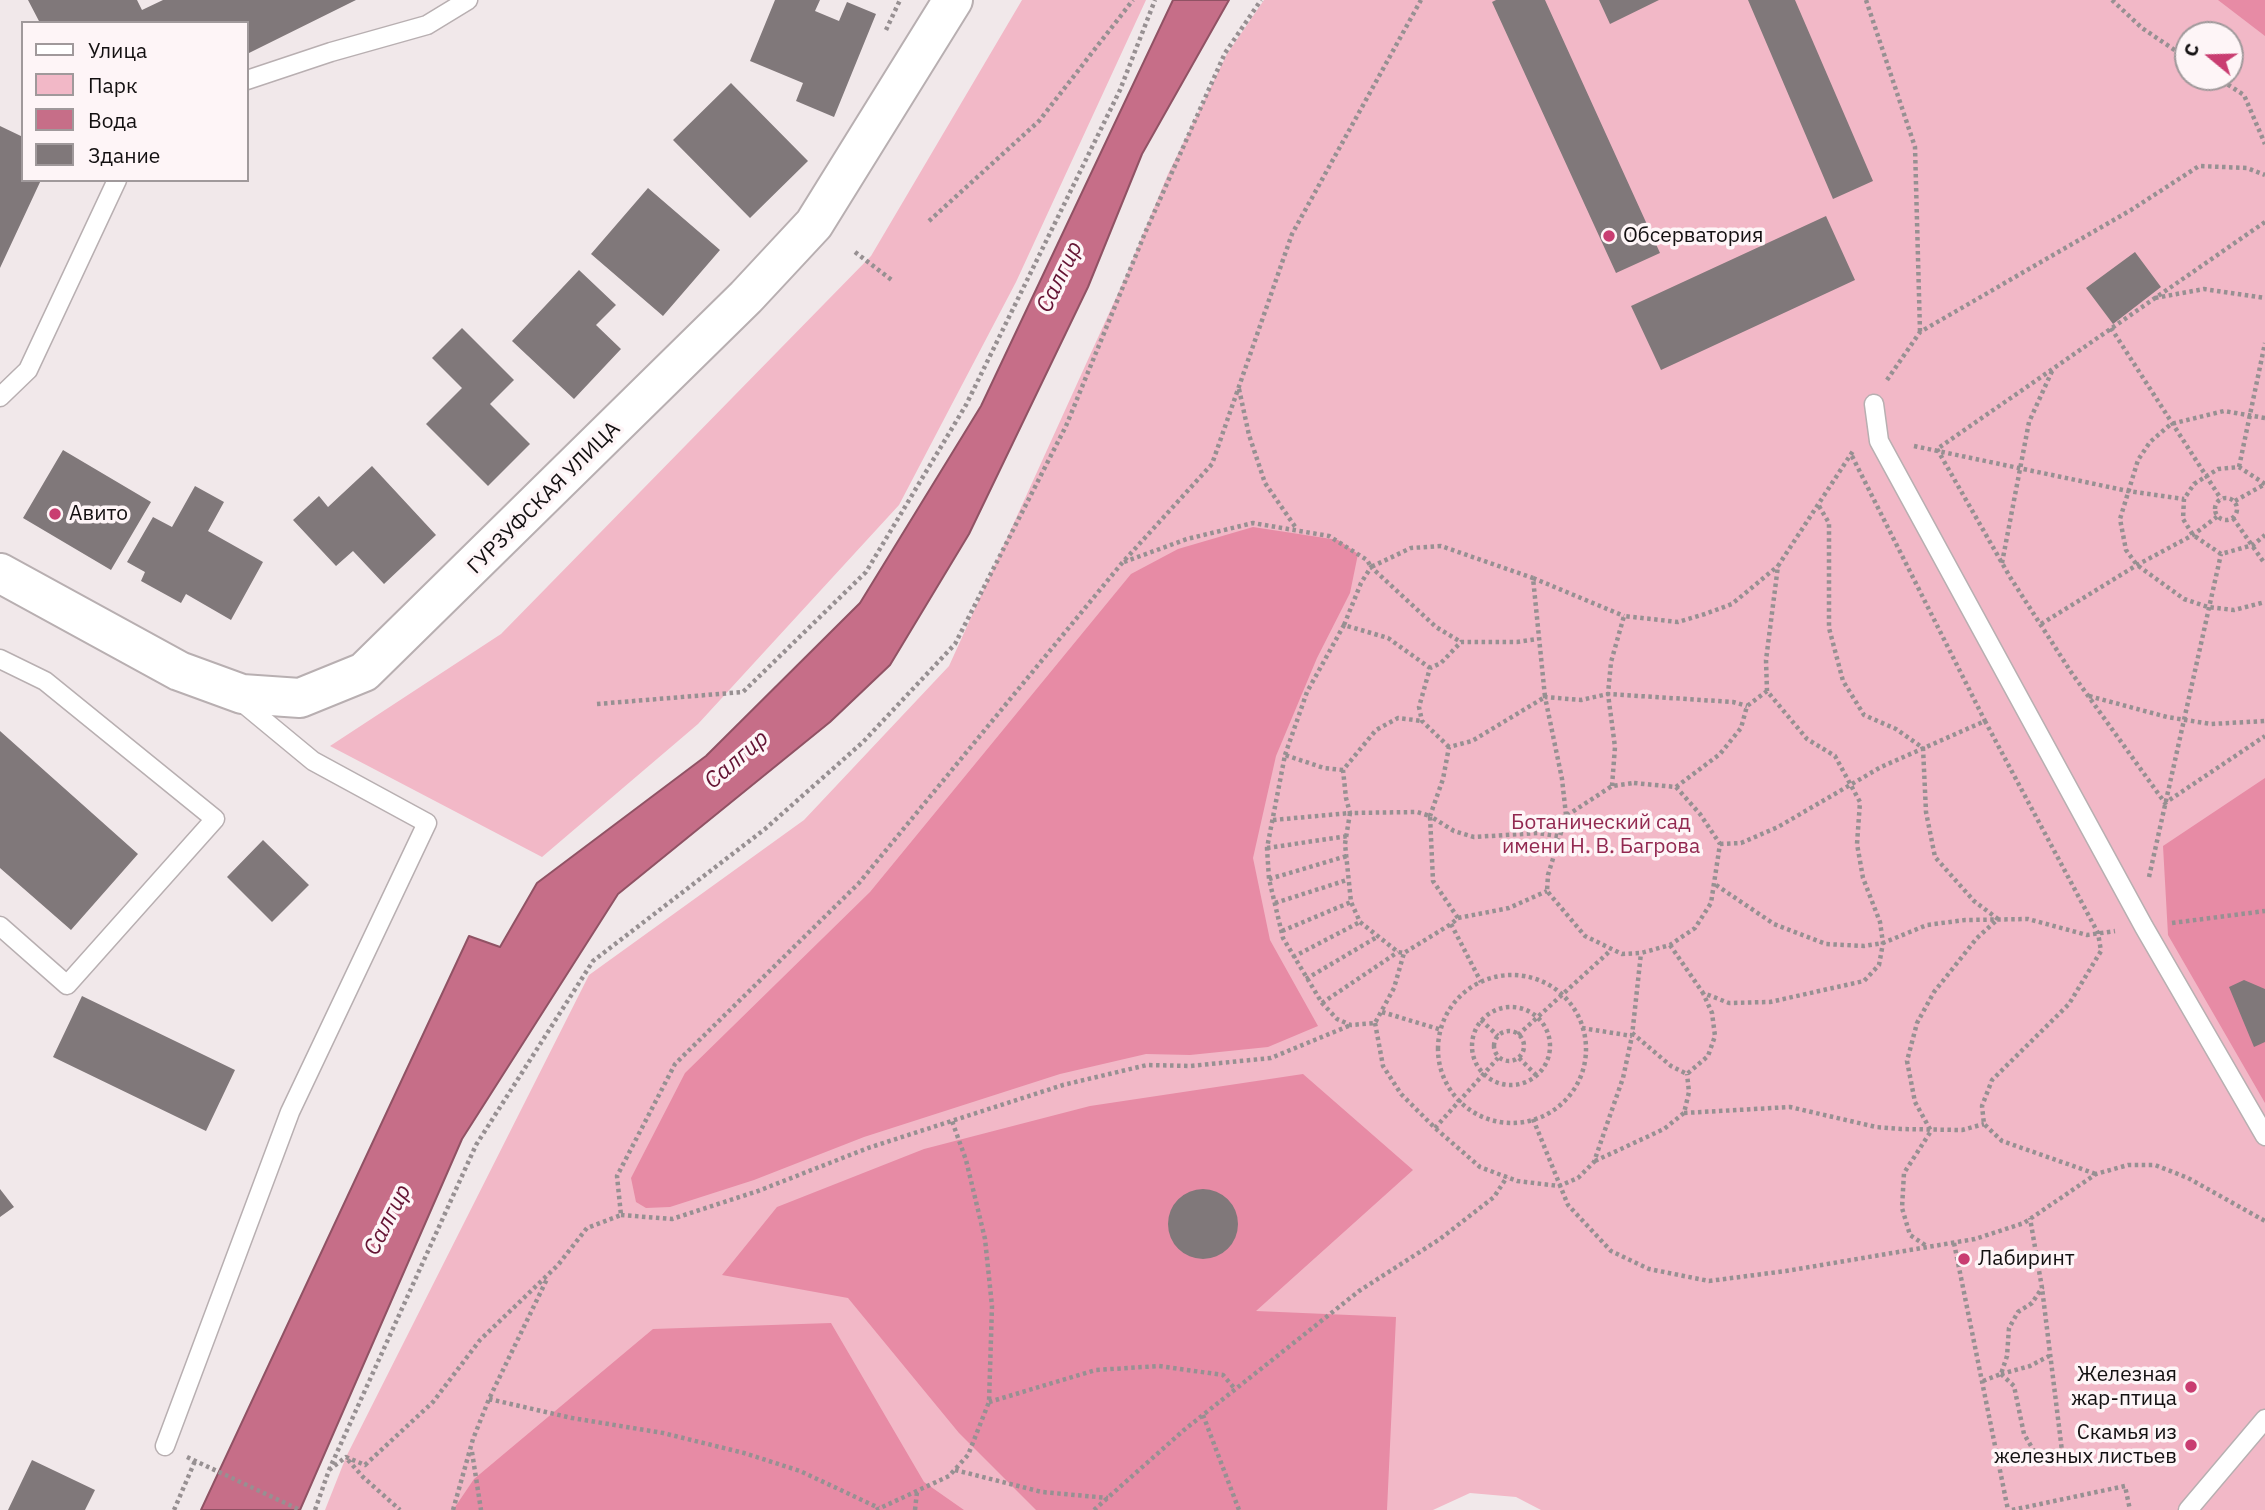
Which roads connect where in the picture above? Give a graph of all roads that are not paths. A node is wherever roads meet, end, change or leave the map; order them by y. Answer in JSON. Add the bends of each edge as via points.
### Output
{"nodes":[{"id":1,"x":468,"y":0,"type":"edge"},
{"id":2,"x":953,"y":0,"type":"edge"},
{"id":3,"x":248,"y":80,"type":"edge"},
{"id":4,"x":116,"y":182,"type":"edge"},
{"id":5,"x":0,"y":397,"type":"edge"},
{"id":6,"x":1874,"y":404,"type":"road end"},
{"id":7,"x":0,"y":573,"type":"edge"},
{"id":8,"x":0,"y":659,"type":"edge"},
{"id":9,"x":223,"y":687,"type":"junction"},
{"id":10,"x":0,"y":926,"type":"edge"},
{"id":11,"x":2265,"y":1136,"type":"edge"},
{"id":12,"x":2265,"y":1419,"type":"edge"},
{"id":13,"x":164,"y":1446,"type":"dead end"},
{"id":14,"x":2188,"y":1510,"type":"edge"}],
"edges":[{"from":1,"to":3,"type":"lane","via":[[427,25]]},
{"from":2,"to":9,"type":"main road","name":"ГУРЗУФСКАЯ УЛИЦА","via":[[814,224],[428,613],[365,672],[300,698],[243,694]]},
{"from":4,"to":5,"type":"lane","via":[[28,370]]},
{"from":6,"to":11,"type":"lane","via":[[1879,441],[2144,926]]},
{"from":7,"to":9,"type":"main road","name":"ГУРЗУФСКАЯ УЛИЦА","via":[[179,671]]},
{"from":8,"to":10,"type":"lane","via":[[45,681],[215,819],[66,985]]},
{"from":9,"to":13,"type":"lane","via":[[313,761],[426,823],[290,1112]]},
{"from":12,"to":14,"type":"lane"}]}
